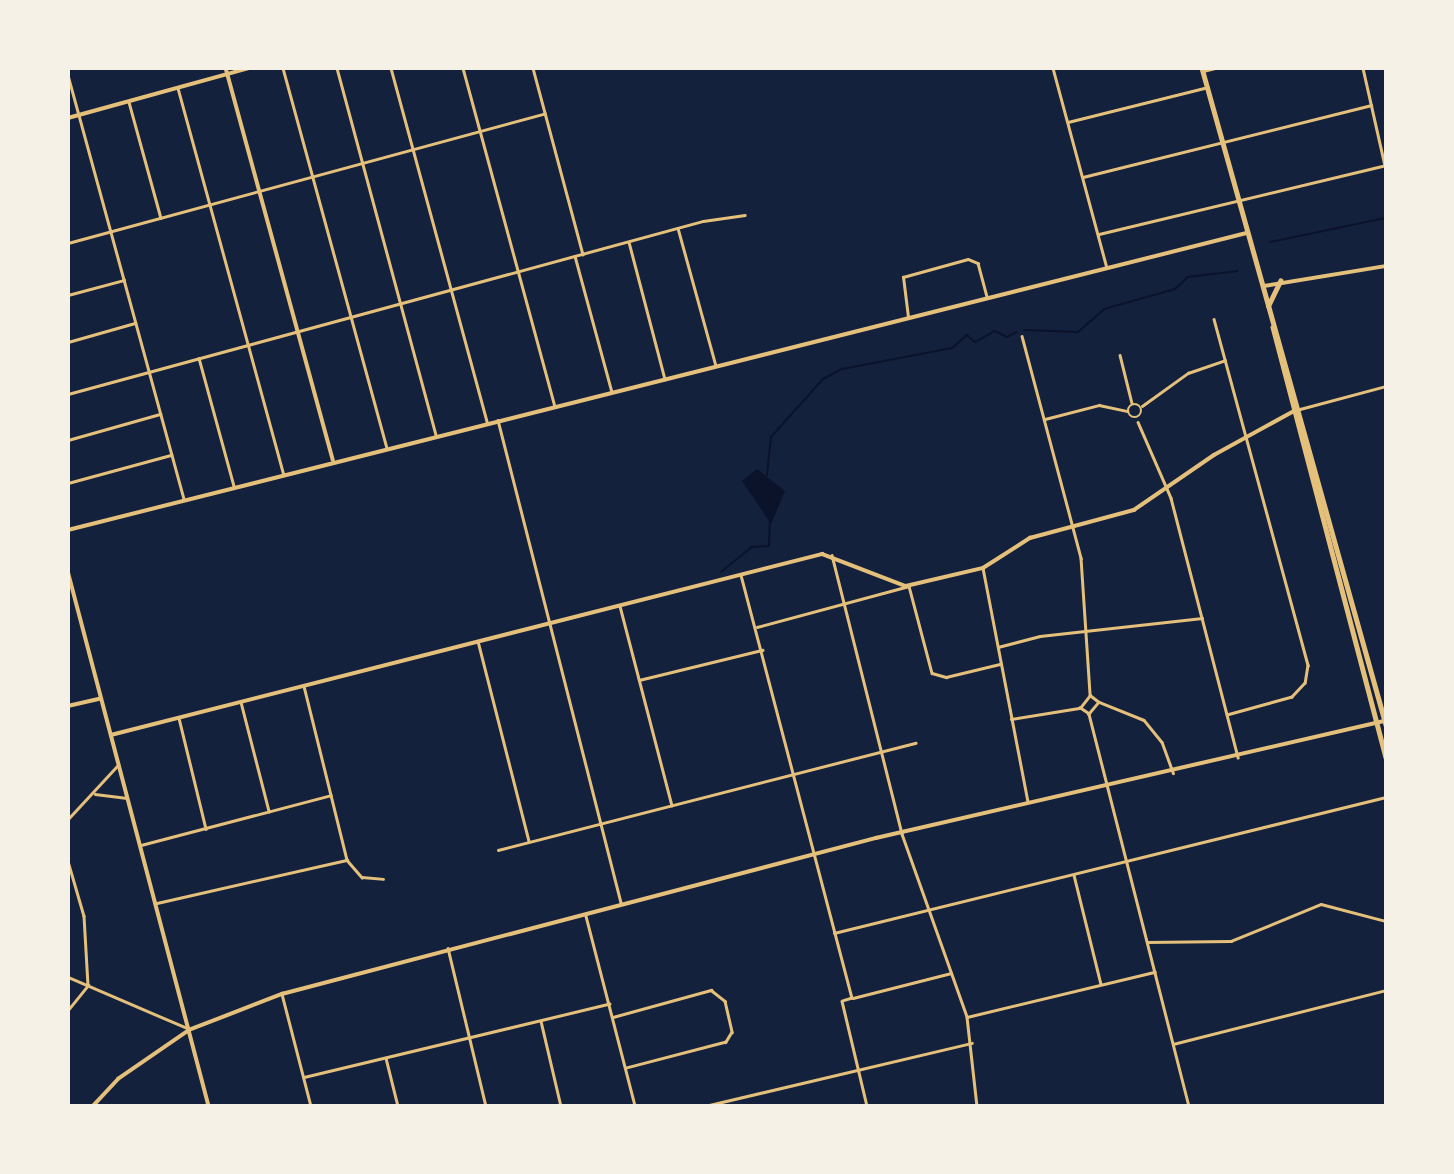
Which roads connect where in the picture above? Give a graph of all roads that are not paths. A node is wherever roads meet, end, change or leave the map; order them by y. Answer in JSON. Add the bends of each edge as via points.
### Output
{"nodes":[{"id":1,"x":248,"y":68,"type":"edge"},
{"id":2,"x":283,"y":68,"type":"edge"},
{"id":3,"x":337,"y":68,"type":"edge"},
{"id":4,"x":391,"y":68,"type":"edge"},
{"id":5,"x":463,"y":68,"type":"edge"},
{"id":6,"x":533,"y":68,"type":"edge"},
{"id":7,"x":1059,"y":68,"type":"edge"},
{"id":8,"x":1216,"y":68,"type":"edge"},
{"id":9,"x":1363,"y":68,"type":"edge"},
{"id":10,"x":1054,"y":69,"type":"edge"},
{"id":11,"x":1203,"y":70,"type":"edge"},
{"id":12,"x":227,"y":71,"type":"edge"},
{"id":13,"x":68,"y":75,"type":"edge"},
{"id":14,"x":1208,"y":87,"type":"junction"},
{"id":15,"x":178,"y":88,"type":"junction"},
{"id":16,"x":129,"y":102,"type":"junction"},
{"id":17,"x":1371,"y":105,"type":"junction"},
{"id":18,"x":545,"y":113,"type":"junction"},
{"id":19,"x":79,"y":115,"type":"junction"},
{"id":20,"x":68,"y":118,"type":"edge"},
{"id":21,"x":1068,"y":122,"type":"junction"},
{"id":22,"x":480,"y":131,"type":"junction"},
{"id":23,"x":1222,"y":141,"type":"junction"},
{"id":24,"x":413,"y":149,"type":"junction"},
{"id":25,"x":362,"y":163,"type":"junction"},
{"id":26,"x":1386,"y":166,"type":"edge"},
{"id":27,"x":313,"y":177,"type":"junction"},
{"id":28,"x":1083,"y":177,"type":"junction"},
{"id":29,"x":260,"y":191,"type":"junction"},
{"id":30,"x":1238,"y":199,"type":"junction"},
{"id":31,"x":209,"y":205,"type":"junction"},
{"id":32,"x":745,"y":215,"type":"dead end"},
{"id":33,"x":161,"y":218,"type":"junction"},
{"id":34,"x":678,"y":228,"type":"junction"},
{"id":35,"x":110,"y":231,"type":"junction"},
{"id":36,"x":1247,"y":233,"type":"junction"},
{"id":37,"x":1098,"y":234,"type":"junction"},
{"id":38,"x":629,"y":242,"type":"junction"},
{"id":39,"x":68,"y":243,"type":"edge"},
{"id":40,"x":583,"y":254,"type":"junction"},
{"id":41,"x":575,"y":256,"type":"junction"},
{"id":42,"x":1386,"y":266,"type":"edge"},
{"id":43,"x":1107,"y":268,"type":"junction"},
{"id":44,"x":519,"y":271,"type":"junction"},
{"id":45,"x":124,"y":280,"type":"junction"},
{"id":46,"x":1280,"y":281,"type":"junction"},
{"id":47,"x":1262,"y":287,"type":"junction"},
{"id":48,"x":452,"y":290,"type":"junction"},
{"id":49,"x":68,"y":295,"type":"edge"},
{"id":50,"x":987,"y":297,"type":"junction"},
{"id":51,"x":401,"y":304,"type":"junction"},
{"id":52,"x":1267,"y":307,"type":"junction"},
{"id":53,"x":351,"y":317,"type":"junction"},
{"id":54,"x":908,"y":317,"type":"junction"},
{"id":55,"x":1214,"y":319,"type":"dead end"},
{"id":56,"x":135,"y":323,"type":"junction"},
{"id":57,"x":1273,"y":326,"type":"junction"},
{"id":58,"x":298,"y":331,"type":"junction"},
{"id":59,"x":1022,"y":336,"type":"dead end"},
{"id":60,"x":68,"y":342,"type":"edge"},
{"id":61,"x":248,"y":345,"type":"junction"},
{"id":62,"x":1120,"y":355,"type":"dead end"},
{"id":63,"x":199,"y":358,"type":"junction"},
{"id":64,"x":1225,"y":360,"type":"junction"},
{"id":65,"x":716,"y":366,"type":"junction"},
{"id":66,"x":149,"y":372,"type":"junction"},
{"id":67,"x":665,"y":379,"type":"junction"},
{"id":68,"x":1386,"y":386,"type":"edge"},
{"id":69,"x":612,"y":392,"type":"junction"},
{"id":70,"x":68,"y":394,"type":"edge"},
{"id":71,"x":1132,"y":404,"type":"junction"},
{"id":72,"x":555,"y":406,"type":"junction"},
{"id":73,"x":1142,"y":406,"type":"junction"},
{"id":74,"x":1300,"y":409,"type":"junction"},
{"id":75,"x":1126,"y":411,"type":"junction"},
{"id":76,"x":1292,"y":412,"type":"junction"},
{"id":77,"x":160,"y":414,"type":"junction"},
{"id":78,"x":1045,"y":419,"type":"junction"},
{"id":79,"x":498,"y":420,"type":"junction"},
{"id":80,"x":488,"y":422,"type":"junction"},
{"id":81,"x":1138,"y":422,"type":"junction"},
{"id":82,"x":436,"y":435,"type":"junction"},
{"id":83,"x":1246,"y":437,"type":"junction"},
{"id":84,"x":68,"y":440,"type":"edge"},
{"id":85,"x":387,"y":448,"type":"junction"},
{"id":86,"x":172,"y":455,"type":"junction"},
{"id":87,"x":333,"y":460,"type":"junction"},
{"id":88,"x":282,"y":473,"type":"junction"},
{"id":89,"x":68,"y":483,"type":"edge"},
{"id":90,"x":234,"y":486,"type":"junction"},
{"id":91,"x":1167,"y":487,"type":"junction"},
{"id":92,"x":184,"y":499,"type":"junction"},
{"id":93,"x":1073,"y":527,"type":"junction"},
{"id":94,"x":68,"y":530,"type":"edge"},
{"id":95,"x":832,"y":555,"type":"junction"},
{"id":96,"x":983,"y":568,"type":"junction"},
{"id":97,"x":68,"y":571,"type":"edge"},
{"id":98,"x":741,"y":575,"type":"junction"},
{"id":99,"x":909,"y":586,"type":"junction"},
{"id":100,"x":845,"y":603,"type":"junction"},
{"id":101,"x":620,"y":606,"type":"junction"},
{"id":102,"x":1202,"y":618,"type":"junction"},
{"id":103,"x":550,"y":623,"type":"junction"},
{"id":104,"x":756,"y":627,"type":"junction"},
{"id":105,"x":1088,"y":633,"type":"junction"},
{"id":106,"x":478,"y":641,"type":"junction"},
{"id":107,"x":998,"y":648,"type":"junction"},
{"id":108,"x":762,"y":650,"type":"junction"},
{"id":109,"x":1000,"y":664,"type":"junction"},
{"id":110,"x":639,"y":680,"type":"junction"},
{"id":111,"x":304,"y":686,"type":"junction"},
{"id":112,"x":1090,"y":695,"type":"junction"},
{"id":113,"x":99,"y":699,"type":"junction"},
{"id":114,"x":241,"y":702,"type":"junction"},
{"id":115,"x":1099,"y":702,"type":"junction"},
{"id":116,"x":68,"y":706,"type":"edge"},
{"id":117,"x":1080,"y":708,"type":"junction"},
{"id":118,"x":1089,"y":714,"type":"junction"},
{"id":119,"x":1227,"y":715,"type":"junction"},
{"id":120,"x":179,"y":718,"type":"junction"},
{"id":121,"x":1012,"y":719,"type":"junction"},
{"id":122,"x":1385,"y":722,"type":"edge"},
{"id":123,"x":1377,"y":723,"type":"junction"},
{"id":124,"x":111,"y":735,"type":"junction"},
{"id":125,"x":916,"y":743,"type":"dead end"},
{"id":126,"x":880,"y":752,"type":"junction"},
{"id":127,"x":1386,"y":757,"type":"edge"},
{"id":128,"x":1238,"y":758,"type":"junction"},
{"id":129,"x":118,"y":765,"type":"junction"},
{"id":130,"x":1172,"y":773,"type":"junction"},
{"id":131,"x":793,"y":775,"type":"junction"},
{"id":132,"x":1108,"y":789,"type":"junction"},
{"id":133,"x":95,"y":794,"type":"junction"},
{"id":134,"x":331,"y":795,"type":"junction"},
{"id":135,"x":1386,"y":797,"type":"edge"},
{"id":136,"x":127,"y":798,"type":"junction"},
{"id":137,"x":1028,"y":801,"type":"junction"},
{"id":138,"x":672,"y":805,"type":"junction"},
{"id":139,"x":269,"y":812,"type":"junction"},
{"id":140,"x":68,"y":819,"type":"edge"},
{"id":141,"x":601,"y":824,"type":"junction"},
{"id":142,"x":206,"y":829,"type":"junction"},
{"id":143,"x":902,"y":834,"type":"junction"},
{"id":144,"x":529,"y":841,"type":"junction"},
{"id":145,"x":139,"y":845,"type":"junction"},
{"id":146,"x":498,"y":850,"type":"dead end"},
{"id":147,"x":814,"y":855,"type":"junction"},
{"id":148,"x":347,"y":860,"type":"junction"},
{"id":149,"x":1126,"y":860,"type":"junction"},
{"id":150,"x":68,"y":861,"type":"edge"},
{"id":151,"x":1073,"y":875,"type":"junction"},
{"id":152,"x":383,"y":879,"type":"dead end"},
{"id":153,"x":155,"y":904,"type":"junction"},
{"id":154,"x":621,"y":904,"type":"junction"},
{"id":155,"x":930,"y":909,"type":"junction"},
{"id":156,"x":586,"y":913,"type":"junction"},
{"id":157,"x":1386,"y":921,"type":"edge"},
{"id":158,"x":834,"y":933,"type":"junction"},
{"id":159,"x":1147,"y":942,"type":"junction"},
{"id":160,"x":448,"y":948,"type":"junction"},
{"id":161,"x":1155,"y":972,"type":"junction"},
{"id":162,"x":951,"y":973,"type":"junction"},
{"id":163,"x":68,"y":977,"type":"edge"},
{"id":164,"x":88,"y":985,"type":"junction"},
{"id":165,"x":1101,"y":985,"type":"junction"},
{"id":166,"x":1386,"y":990,"type":"edge"},
{"id":167,"x":282,"y":994,"type":"junction"},
{"id":168,"x":852,"y":998,"type":"junction"},
{"id":169,"x":609,"y":1004,"type":"junction"},
{"id":170,"x":68,"y":1010,"type":"edge"},
{"id":171,"x":613,"y":1017,"type":"junction"},
{"id":172,"x":967,"y":1017,"type":"junction"},
{"id":173,"x":541,"y":1021,"type":"junction"},
{"id":174,"x":189,"y":1030,"type":"junction"},
{"id":175,"x":470,"y":1038,"type":"junction"},
{"id":176,"x":972,"y":1043,"type":"junction"},
{"id":177,"x":1173,"y":1044,"type":"junction"},
{"id":178,"x":386,"y":1058,"type":"junction"},
{"id":179,"x":626,"y":1068,"type":"junction"},
{"id":180,"x":858,"y":1068,"type":"junction"},
{"id":181,"x":304,"y":1077,"type":"junction"},
{"id":182,"x":93,"y":1106,"type":"edge"},
{"id":183,"x":209,"y":1106,"type":"edge"},
{"id":184,"x":311,"y":1106,"type":"edge"},
{"id":185,"x":398,"y":1106,"type":"edge"},
{"id":186,"x":486,"y":1106,"type":"edge"},
{"id":187,"x":561,"y":1106,"type":"edge"},
{"id":188,"x":635,"y":1106,"type":"edge"},
{"id":189,"x":705,"y":1106,"type":"edge"},
{"id":190,"x":867,"y":1106,"type":"edge"},
{"id":191,"x":977,"y":1106,"type":"edge"},
{"id":192,"x":1189,"y":1106,"type":"edge"}],
"edges":[{"from":1,"to":12,"type":"street"},
{"from":2,"to":27,"type":"street"},
{"from":3,"to":25,"type":"street"},
{"from":4,"to":24,"type":"street"},
{"from":5,"to":22,"type":"street"},
{"from":6,"to":18,"type":"street"},
{"from":7,"to":10,"type":"street"},
{"from":8,"to":11,"type":"street"},
{"from":9,"to":17,"type":"street"},
{"from":10,"to":21,"type":"street"},
{"from":11,"to":14,"type":"main road"},
{"from":12,"to":15,"type":"street"},
{"from":12,"to":29,"type":"street"},
{"from":13,"to":19,"type":"street"},
{"from":14,"to":21,"type":"street"},
{"from":14,"to":23,"type":"main road"},
{"from":15,"to":16,"type":"street"},
{"from":15,"to":31,"type":"street"},
{"from":16,"to":19,"type":"street"},
{"from":16,"to":33,"type":"street"},
{"from":17,"to":23,"type":"street"},
{"from":17,"to":26,"type":"street"},
{"from":18,"to":22,"type":"street"},
{"from":18,"to":40,"type":"street"},
{"from":19,"to":20,"type":"street"},
{"from":19,"to":35,"type":"street"},
{"from":21,"to":28,"type":"street"},
{"from":22,"to":24,"type":"street"},
{"from":22,"to":44,"type":"street"},
{"from":23,"to":28,"type":"street"},
{"from":23,"to":30,"type":"main road"},
{"from":24,"to":25,"type":"street"},
{"from":24,"to":48,"type":"street"},
{"from":25,"to":27,"type":"street"},
{"from":25,"to":51,"type":"street"},
{"from":26,"to":30,"type":"street"},
{"from":27,"to":29,"type":"street"},
{"from":27,"to":53,"type":"street"},
{"from":28,"to":37,"type":"street"},
{"from":29,"to":31,"type":"street"},
{"from":29,"to":58,"type":"street"},
{"from":30,"to":36,"type":"main road"},
{"from":30,"to":37,"type":"street"},
{"from":31,"to":33,"type":"street"},
{"from":31,"to":61,"type":"street"},
{"from":32,"to":34,"type":"street"},
{"from":33,"to":35,"type":"street"},
{"from":34,"to":38,"type":"street"},
{"from":34,"to":65,"type":"street"},
{"from":35,"to":39,"type":"street"},
{"from":35,"to":45,"type":"street"},
{"from":36,"to":43,"type":"street"},
{"from":36,"to":47,"type":"main road"},
{"from":37,"to":43,"type":"street"},
{"from":38,"to":40,"type":"street"},
{"from":38,"to":67,"type":"street"},
{"from":40,"to":41,"type":"street"},
{"from":41,"to":44,"type":"street"},
{"from":41,"to":69,"type":"street"},
{"from":42,"to":46,"type":"street"},
{"from":43,"to":50,"type":"street"},
{"from":44,"to":48,"type":"street"},
{"from":44,"to":72,"type":"street"},
{"from":45,"to":49,"type":"street"},
{"from":45,"to":56,"type":"street"},
{"from":46,"to":47,"type":"street"},
{"from":46,"to":52,"type":"main road"},
{"from":47,"to":52,"type":"main road"},
{"from":48,"to":51,"type":"street"},
{"from":48,"to":80,"type":"street"},
{"from":50,"to":54,"type":"street"},
{"from":50,"to":54,"type":"street","via":[[978,263],[968,259],[902,277]]},
{"from":51,"to":53,"type":"street"},
{"from":51,"to":82,"type":"street"},
{"from":52,"to":57,"type":"main road"},
{"from":53,"to":58,"type":"street"},
{"from":53,"to":85,"type":"street"},
{"from":54,"to":65,"type":"street"},
{"from":55,"to":64,"type":"street"},
{"from":56,"to":60,"type":"street"},
{"from":56,"to":66,"type":"street"},
{"from":57,"to":74,"type":"main road"},
{"from":57,"to":76,"type":"main road"},
{"from":58,"to":61,"type":"street"},
{"from":58,"to":87,"type":"street"},
{"from":59,"to":78,"type":"street"},
{"from":61,"to":63,"type":"street"},
{"from":61,"to":88,"type":"street"},
{"from":62,"to":71,"type":"street"},
{"from":63,"to":66,"type":"street"},
{"from":63,"to":90,"type":"street"},
{"from":64,"to":73,"type":"street","via":[[1188,373]]},
{"from":64,"to":83,"type":"street"},
{"from":65,"to":67,"type":"street"},
{"from":66,"to":70,"type":"street"},
{"from":66,"to":77,"type":"street"},
{"from":67,"to":69,"type":"street"},
{"from":68,"to":74,"type":"street"},
{"from":69,"to":72,"type":"street"},
{"from":71,"to":73,"type":"street"},
{"from":71,"to":75,"type":"street"},
{"from":72,"to":79,"type":"street"},
{"from":73,"to":81,"type":"street"},
{"from":74,"to":76,"type":"street"},
{"from":74,"to":122,"type":"main road"},
{"from":75,"to":78,"type":"street","via":[[1100,405]]},
{"from":75,"to":81,"type":"street"},
{"from":76,"to":83,"type":"street"},
{"from":76,"to":123,"type":"main road"},
{"from":77,"to":84,"type":"street"},
{"from":77,"to":86,"type":"street"},
{"from":78,"to":93,"type":"street"},
{"from":79,"to":80,"type":"street"},
{"from":79,"to":103,"type":"street"},
{"from":80,"to":82,"type":"street"},
{"from":81,"to":91,"type":"street"},
{"from":82,"to":85,"type":"street"},
{"from":83,"to":91,"type":"street"},
{"from":83,"to":119,"type":"street","via":[[1308,670],[1292,697]]},
{"from":85,"to":87,"type":"street"},
{"from":86,"to":89,"type":"street"},
{"from":86,"to":92,"type":"street"},
{"from":87,"to":88,"type":"street"},
{"from":88,"to":90,"type":"street"},
{"from":90,"to":92,"type":"street"},
{"from":91,"to":93,"type":"street","via":[[1129,512]]},
{"from":91,"to":102,"type":"street"},
{"from":92,"to":94,"type":"street"},
{"from":93,"to":96,"type":"street","via":[[1025,540]]},
{"from":93,"to":105,"type":"street"},
{"from":95,"to":98,"type":"street"},
{"from":95,"to":99,"type":"street"},
{"from":95,"to":100,"type":"street"},
{"from":96,"to":99,"type":"street"},
{"from":96,"to":107,"type":"street"},
{"from":97,"to":113,"type":"street"},
{"from":98,"to":101,"type":"street"},
{"from":98,"to":104,"type":"street"},
{"from":99,"to":100,"type":"street"},
{"from":99,"to":109,"type":"street","via":[[932,673],[946,677]]},
{"from":100,"to":104,"type":"street"},
{"from":100,"to":126,"type":"street"},
{"from":101,"to":103,"type":"street"},
{"from":101,"to":110,"type":"street"},
{"from":102,"to":105,"type":"street"},
{"from":102,"to":119,"type":"street"},
{"from":103,"to":106,"type":"street"},
{"from":103,"to":141,"type":"street"},
{"from":104,"to":108,"type":"street"},
{"from":105,"to":107,"type":"street","via":[[1040,636]]},
{"from":105,"to":112,"type":"street"},
{"from":106,"to":111,"type":"street"},
{"from":106,"to":144,"type":"street"},
{"from":107,"to":109,"type":"street"},
{"from":108,"to":110,"type":"street"},
{"from":108,"to":131,"type":"street"},
{"from":109,"to":121,"type":"street"},
{"from":110,"to":138,"type":"street"},
{"from":111,"to":114,"type":"street"},
{"from":111,"to":134,"type":"street"},
{"from":112,"to":115,"type":"street"},
{"from":112,"to":117,"type":"street"},
{"from":113,"to":116,"type":"street"},
{"from":113,"to":124,"type":"street"},
{"from":114,"to":120,"type":"street"},
{"from":114,"to":139,"type":"street"},
{"from":115,"to":118,"type":"street"},
{"from":115,"to":130,"type":"street","via":[[1132,711],[1150,726]]},
{"from":117,"to":118,"type":"street"},
{"from":117,"to":121,"type":"street"},
{"from":118,"to":132,"type":"street"},
{"from":119,"to":128,"type":"street"},
{"from":120,"to":124,"type":"street"},
{"from":120,"to":142,"type":"street"},
{"from":121,"to":137,"type":"street"},
{"from":122,"to":123,"type":"street"},
{"from":123,"to":127,"type":"main road"},
{"from":123,"to":128,"type":"street"},
{"from":124,"to":129,"type":"street"},
{"from":125,"to":126,"type":"street"},
{"from":126,"to":131,"type":"street"},
{"from":126,"to":143,"type":"street"},
{"from":128,"to":130,"type":"street"},
{"from":129,"to":133,"type":"street"},
{"from":129,"to":136,"type":"street"},
{"from":130,"to":132,"type":"street"},
{"from":131,"to":138,"type":"street"},
{"from":131,"to":147,"type":"street"},
{"from":132,"to":137,"type":"street"},
{"from":132,"to":149,"type":"street"},
{"from":133,"to":136,"type":"street"},
{"from":133,"to":140,"type":"street"},
{"from":134,"to":139,"type":"street"},
{"from":134,"to":148,"type":"street"},
{"from":135,"to":149,"type":"street"},
{"from":136,"to":145,"type":"street"},
{"from":137,"to":143,"type":"street"},
{"from":138,"to":141,"type":"street"},
{"from":139,"to":142,"type":"street"},
{"from":141,"to":144,"type":"street"},
{"from":141,"to":154,"type":"street"},
{"from":142,"to":145,"type":"street"},
{"from":143,"to":147,"type":"street"},
{"from":143,"to":155,"type":"street"},
{"from":144,"to":146,"type":"street"},
{"from":145,"to":153,"type":"street"},
{"from":147,"to":154,"type":"street"},
{"from":147,"to":158,"type":"street"},
{"from":148,"to":152,"type":"street","via":[[362,877]]},
{"from":148,"to":153,"type":"street"},
{"from":149,"to":151,"type":"street"},
{"from":149,"to":159,"type":"street"},
{"from":150,"to":164,"type":"street","via":[[87,937]]},
{"from":151,"to":155,"type":"street"},
{"from":151,"to":165,"type":"street"},
{"from":153,"to":174,"type":"street"},
{"from":154,"to":156,"type":"street"},
{"from":155,"to":158,"type":"street"},
{"from":155,"to":162,"type":"street"},
{"from":156,"to":160,"type":"street"},
{"from":156,"to":169,"type":"street"},
{"from":157,"to":159,"type":"street","via":[[1321,904],[1231,942]]},
{"from":158,"to":168,"type":"street"},
{"from":159,"to":161,"type":"street"},
{"from":160,"to":167,"type":"street"},
{"from":160,"to":175,"type":"street"},
{"from":161,"to":165,"type":"street"},
{"from":161,"to":177,"type":"street"},
{"from":162,"to":168,"type":"street"},
{"from":162,"to":172,"type":"street"},
{"from":163,"to":164,"type":"street"},
{"from":164,"to":170,"type":"street"},
{"from":164,"to":174,"type":"street"},
{"from":165,"to":172,"type":"street"},
{"from":166,"to":177,"type":"street"},
{"from":167,"to":174,"type":"street"},
{"from":167,"to":181,"type":"street"},
{"from":168,"to":180,"type":"street","via":[[842,1001]]},
{"from":169,"to":171,"type":"street"},
{"from":169,"to":173,"type":"street"},
{"from":171,"to":179,"type":"street"},
{"from":171,"to":179,"type":"street","via":[[711,990],[723,997],[730,1021],[726,1042]]},
{"from":172,"to":176,"type":"street"},
{"from":173,"to":175,"type":"street"},
{"from":173,"to":187,"type":"street"},
{"from":174,"to":182,"type":"street","via":[[118,1079]]},
{"from":174,"to":183,"type":"street"},
{"from":175,"to":178,"type":"street"},
{"from":175,"to":186,"type":"street"},
{"from":176,"to":180,"type":"street"},
{"from":176,"to":191,"type":"street"},
{"from":177,"to":192,"type":"street"},
{"from":178,"to":181,"type":"street"},
{"from":178,"to":185,"type":"street"},
{"from":179,"to":188,"type":"street"},
{"from":180,"to":189,"type":"street"},
{"from":180,"to":190,"type":"street"},
{"from":181,"to":184,"type":"street"}]}
